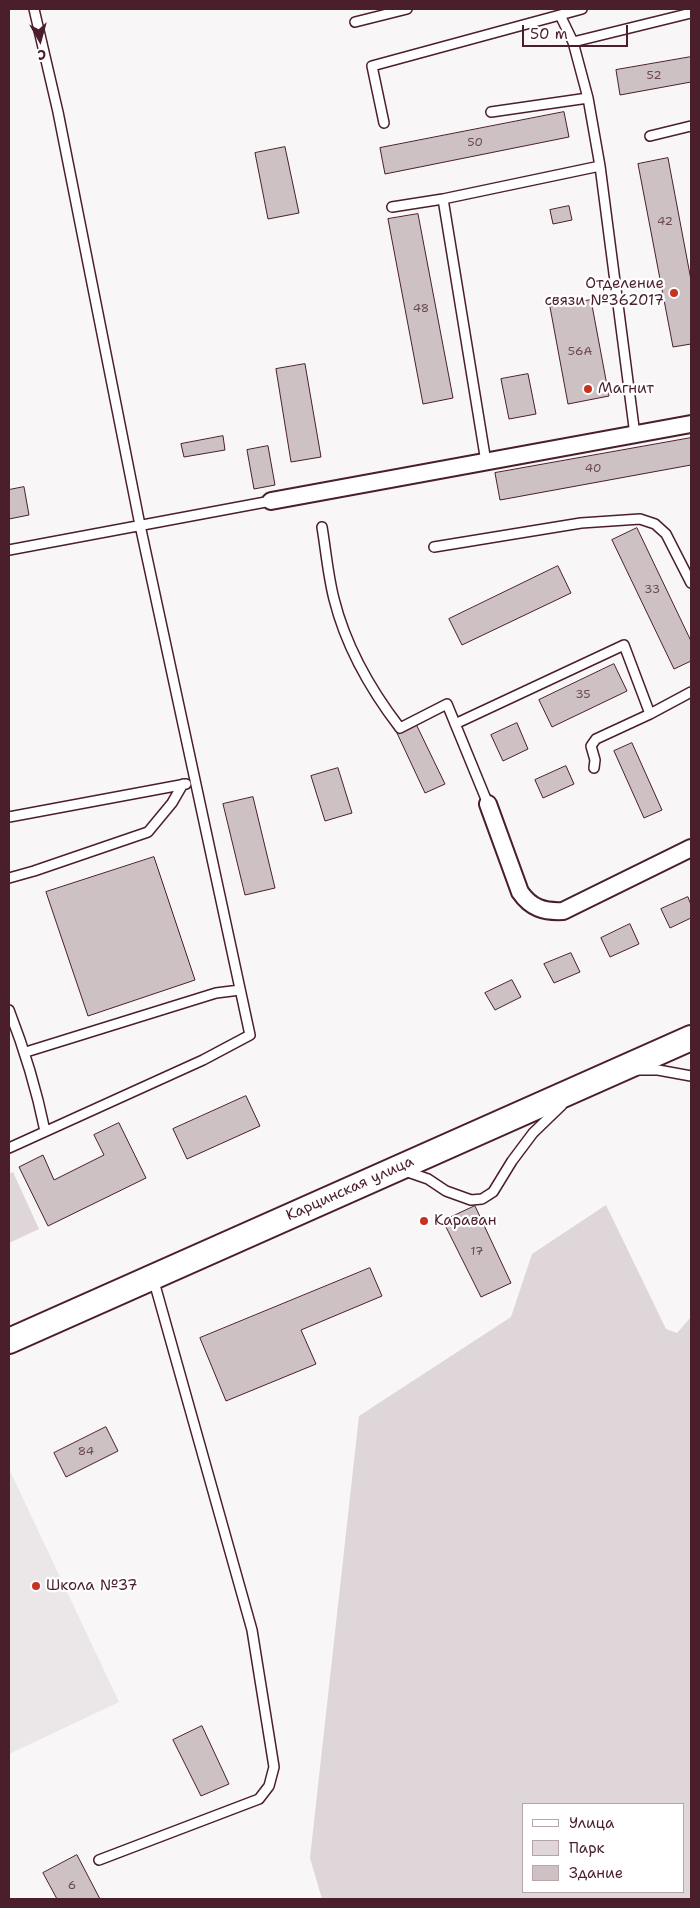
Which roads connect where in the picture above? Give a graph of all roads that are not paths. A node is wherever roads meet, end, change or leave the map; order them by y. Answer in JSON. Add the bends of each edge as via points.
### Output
{"nodes":[{"id":1,"x":34,"y":9,"type":"edge"},
{"id":2,"x":407,"y":9,"type":"edge"},
{"id":3,"x":582,"y":9,"type":"edge"},
{"id":4,"x":691,"y":13,"type":"edge"},
{"id":5,"x":560,"y":15,"type":"junction"},
{"id":6,"x":355,"y":22,"type":"dead end"},
{"id":7,"x":573,"y":42,"type":"junction"},
{"id":8,"x":588,"y":98,"type":"junction"},
{"id":9,"x":491,"y":112,"type":"dead end"},
{"id":10,"x":384,"y":124,"type":"dead end"},
{"id":11,"x":691,"y":126,"type":"edge"},
{"id":12,"x":650,"y":136,"type":"dead end"},
{"id":13,"x":600,"y":166,"type":"junction"},
{"id":14,"x":443,"y":199,"type":"junction"},
{"id":15,"x":392,"y":207,"type":"dead end"},
{"id":16,"x":691,"y":424,"type":"edge"},
{"id":17,"x":635,"y":434,"type":"junction"},
{"id":18,"x":486,"y":462,"type":"junction"},
{"id":19,"x":271,"y":501,"type":"joint"},
{"id":20,"x":140,"y":525,"type":"junction"},
{"id":21,"x":322,"y":528,"type":"dead end"},
{"id":22,"x":434,"y":547,"type":"dead end"},
{"id":23,"x":9,"y":550,"type":"edge"},
{"id":24,"x":691,"y":583,"type":"edge"},
{"id":25,"x":691,"y":692,"type":"edge"},
{"id":26,"x":650,"y":714,"type":"junction"},
{"id":27,"x":456,"y":724,"type":"junction"},
{"id":28,"x":594,"y":768,"type":"dead end"},
{"id":29,"x":196,"y":782,"type":"junction"},
{"id":30,"x":183,"y":784,"type":"junction"},
{"id":31,"x":488,"y":804,"type":"joint"},
{"id":32,"x":9,"y":816,"type":"edge"},
{"id":33,"x":691,"y":848,"type":"edge"},
{"id":34,"x":9,"y":878,"type":"edge"},
{"id":35,"x":240,"y":990,"type":"junction"},
{"id":36,"x":9,"y":1010,"type":"edge"},
{"id":37,"x":691,"y":1038,"type":"edge"},
{"id":38,"x":26,"y":1052,"type":"junction"},
{"id":39,"x":619,"y":1070,"type":"junction"},
{"id":40,"x":691,"y":1076,"type":"edge"},
{"id":41,"x":45,"y":1131,"type":"junction"},
{"id":42,"x":9,"y":1148,"type":"edge"},
{"id":43,"x":396,"y":1168,"type":"junction"},
{"id":44,"x":152,"y":1276,"type":"junction"},
{"id":45,"x":9,"y":1341,"type":"edge"},
{"id":46,"x":99,"y":1860,"type":"dead end"}],
"edges":[{"from":1,"to":20,"type":"lane","via":[[62,132]]},
{"from":2,"to":6,"type":"lane"},
{"from":3,"to":5,"type":"lane"},
{"from":4,"to":7,"type":"lane"},
{"from":5,"to":7,"type":"lane"},
{"from":5,"to":10,"type":"lane","via":[[372,66]]},
{"from":7,"to":8,"type":"lane"},
{"from":8,"to":9,"type":"lane"},
{"from":8,"to":13,"type":"lane"},
{"from":11,"to":12,"type":"lane"},
{"from":13,"to":14,"type":"lane"},
{"from":13,"to":17,"type":"lane"},
{"from":14,"to":15,"type":"lane"},
{"from":14,"to":18,"type":"lane"},
{"from":16,"to":17,"type":"street"},
{"from":17,"to":18,"type":"street"},
{"from":18,"to":19,"type":"street"},
{"from":19,"to":20,"type":"lane"},
{"from":20,"to":23,"type":"lane"},
{"from":20,"to":29,"type":"lane"},
{"from":21,"to":27,"type":"lane","via":[[334,600],[352,653],[378,699],[400,728],[447,704]]},
{"from":22,"to":24,"type":"lane","via":[[581,523],[640,519],[655,524],[666,534]]},
{"from":25,"to":26,"type":"lane"},
{"from":26,"to":27,"type":"lane","via":[[624,645]]},
{"from":26,"to":28,"type":"lane","via":[[596,739],[591,746]]},
{"from":27,"to":31,"type":"lane"},
{"from":29,"to":30,"type":"lane"},
{"from":29,"to":35,"type":"lane"},
{"from":30,"to":32,"type":"lane"},
{"from":30,"to":34,"type":"lane","via":[[148,832]]},
{"from":31,"to":33,"type":"street","via":[[520,892],[526,900],[544,911],[563,911]]},
{"from":35,"to":38,"type":"lane","via":[[216,993]]},
{"from":35,"to":41,"type":"lane","via":[[250,1035]]},
{"from":36,"to":38,"type":"lane"},
{"from":37,"to":39,"type":"main road","name":"Карцинская улица"},
{"from":38,"to":41,"type":"lane"},
{"from":39,"to":40,"type":"lane","via":[[658,1070]]},
{"from":39,"to":43,"type":"main road","name":"Карцинская улица"},
{"from":39,"to":43,"type":"lane","via":[[557,1108],[522,1147],[493,1192],[482,1199],[471,1200],[446,1191],[428,1179]]},
{"from":41,"to":42,"type":"lane"},
{"from":43,"to":44,"type":"main road","name":"Карцинская улица"},
{"from":44,"to":45,"type":"main road","name":"Карцинская улица"},
{"from":44,"to":46,"type":"lane","via":[[252,1630],[274,1767],[269,1786],[259,1799]]}]}
